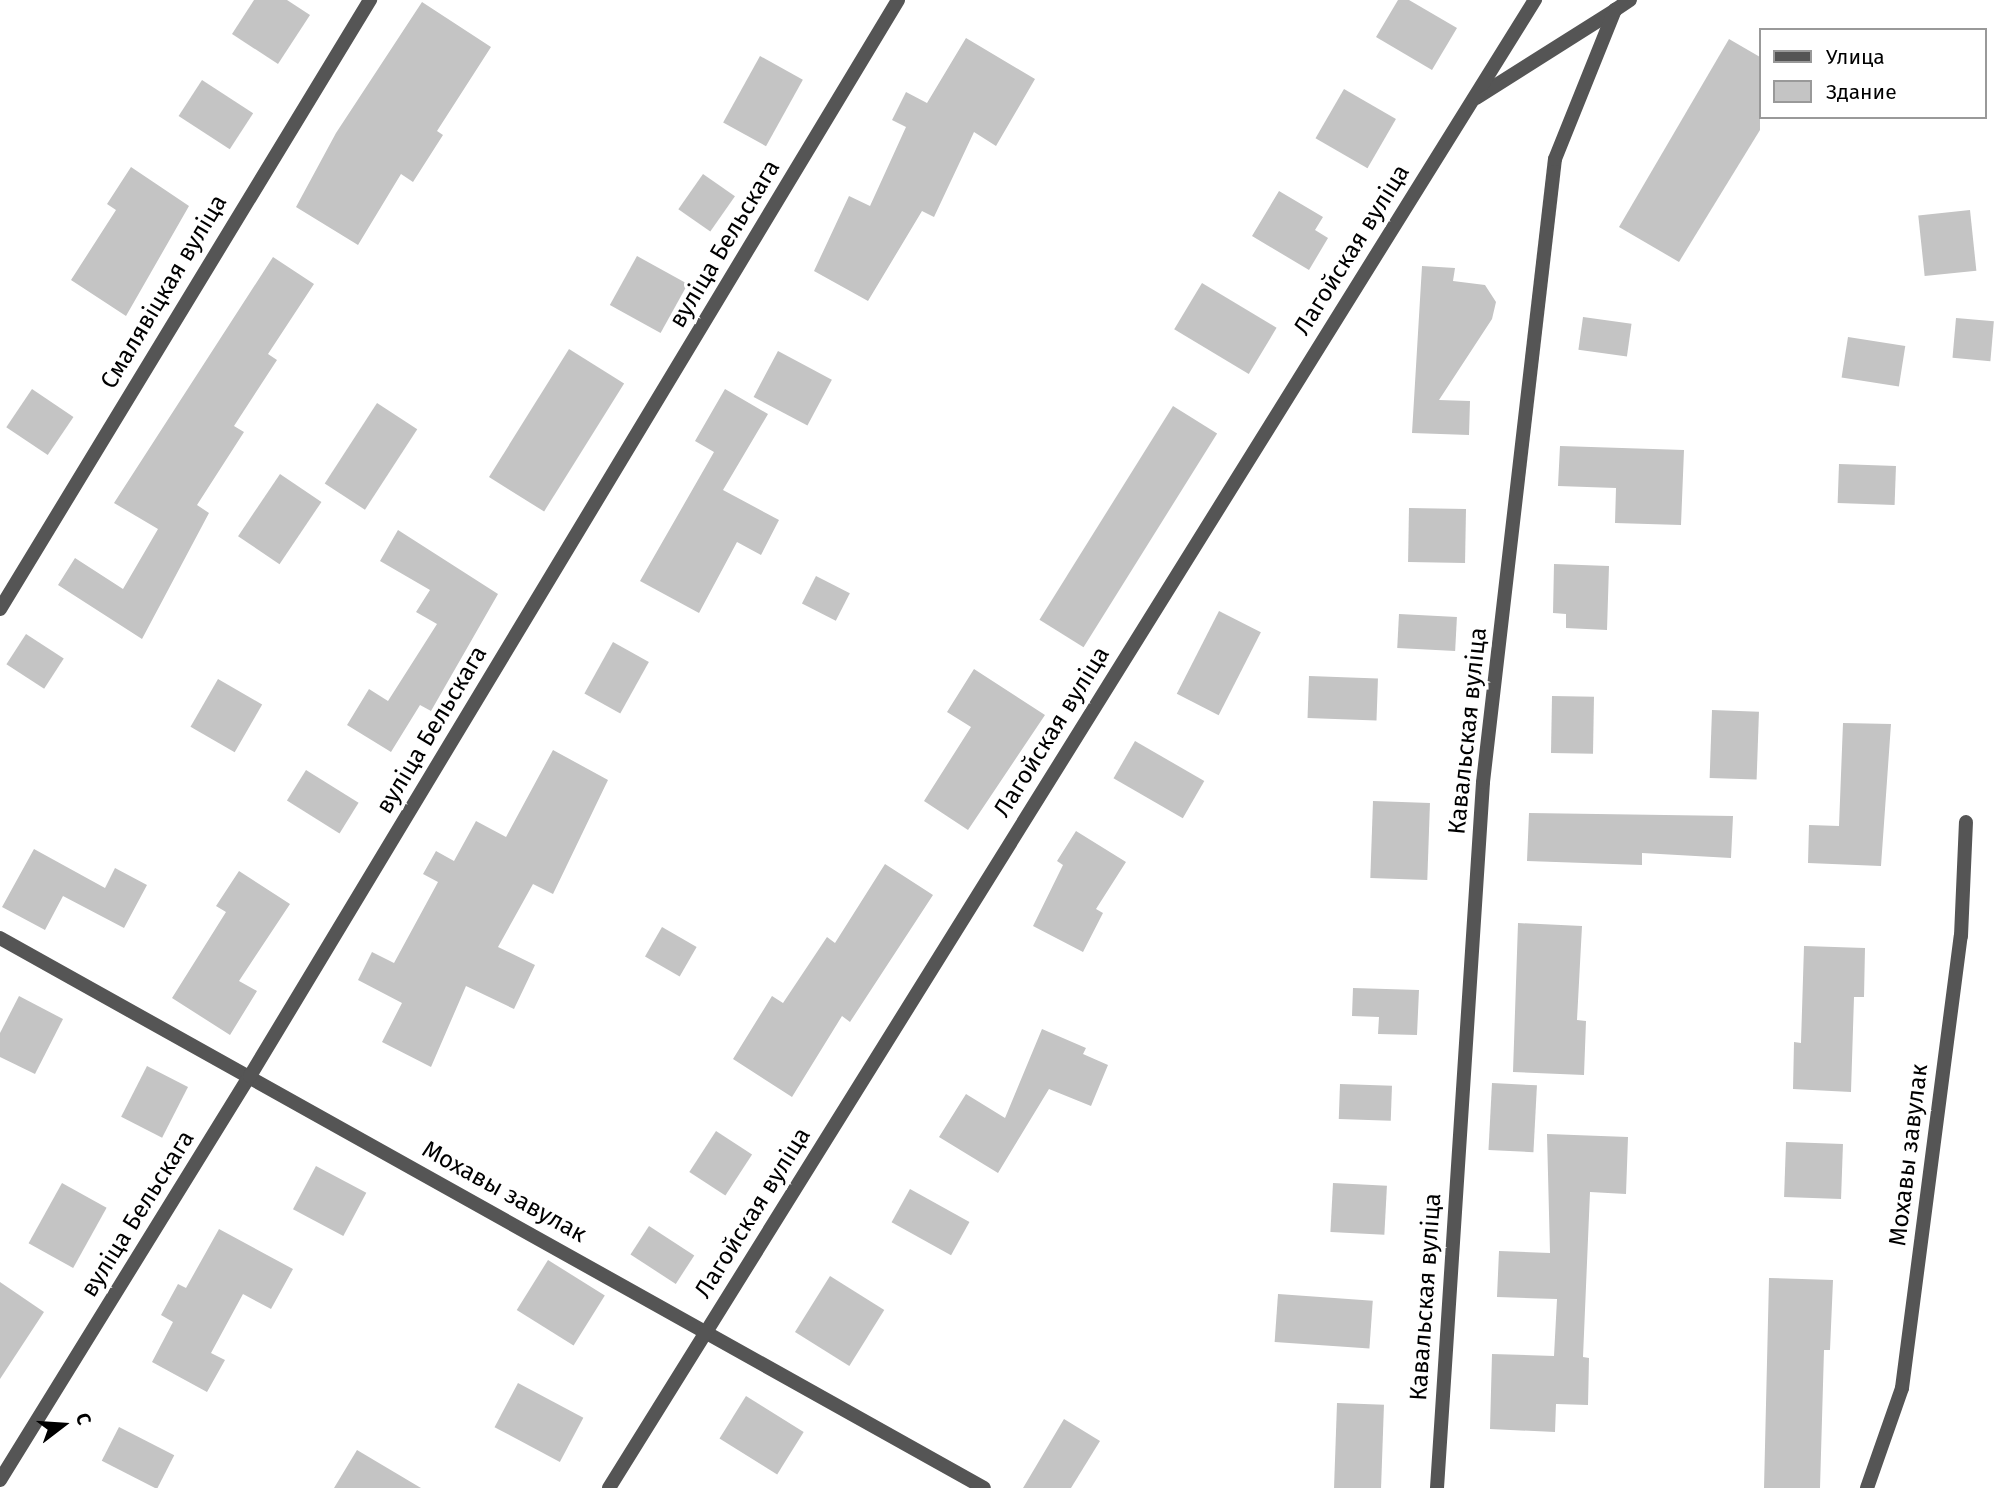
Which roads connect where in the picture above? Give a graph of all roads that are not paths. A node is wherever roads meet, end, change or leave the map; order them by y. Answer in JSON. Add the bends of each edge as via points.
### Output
{"nodes":[{"id":1,"x":370,"y":0,"type":"edge"},
{"id":2,"x":898,"y":0,"type":"edge"},
{"id":3,"x":1535,"y":0,"type":"edge"},
{"id":4,"x":1630,"y":0,"type":"edge"},
{"id":5,"x":1615,"y":5,"type":"edge"},
{"id":6,"x":1471,"y":101,"type":"junction"},
{"id":7,"x":0,"y":609,"type":"edge"},
{"id":8,"x":1966,"y":822,"type":"dead end"},
{"id":9,"x":0,"y":938,"type":"edge"},
{"id":10,"x":250,"y":1076,"type":"junction"},
{"id":11,"x":707,"y":1331,"type":"junction"},
{"id":12,"x":0,"y":1480,"type":"edge"},
{"id":13,"x":609,"y":1488,"type":"edge"},
{"id":14,"x":984,"y":1488,"type":"edge"},
{"id":15,"x":1437,"y":1488,"type":"edge"},
{"id":16,"x":1867,"y":1488,"type":"edge"}],
"edges":[{"from":1,"to":7,"type":"street","name":"Смалявіцкая вуліца"},
{"from":2,"to":10,"type":"street","name":"вуліца Бельскага"},
{"from":3,"to":6,"type":"street","name":"Лагойская вуліца"},
{"from":4,"to":5,"type":"street"},
{"from":5,"to":6,"type":"street"},
{"from":5,"to":15,"type":"street","name":"Кавальская вуліца","via":[[1555,159],[1483,782]]},
{"from":6,"to":11,"type":"street","name":"Лагойская вуліца"},
{"from":8,"to":16,"type":"street","name":"Мохавы завулак","via":[[1961,936],[1902,1388]]},
{"from":9,"to":10,"type":"street","name":"Мохавы завулак"},
{"from":10,"to":11,"type":"street","name":"Мохавы завулак"},
{"from":10,"to":12,"type":"street","name":"вуліца Бельскага"},
{"from":11,"to":13,"type":"street","name":"Лагойская вуліца"},
{"from":11,"to":14,"type":"street","name":"Мохавы завулак"}]}
